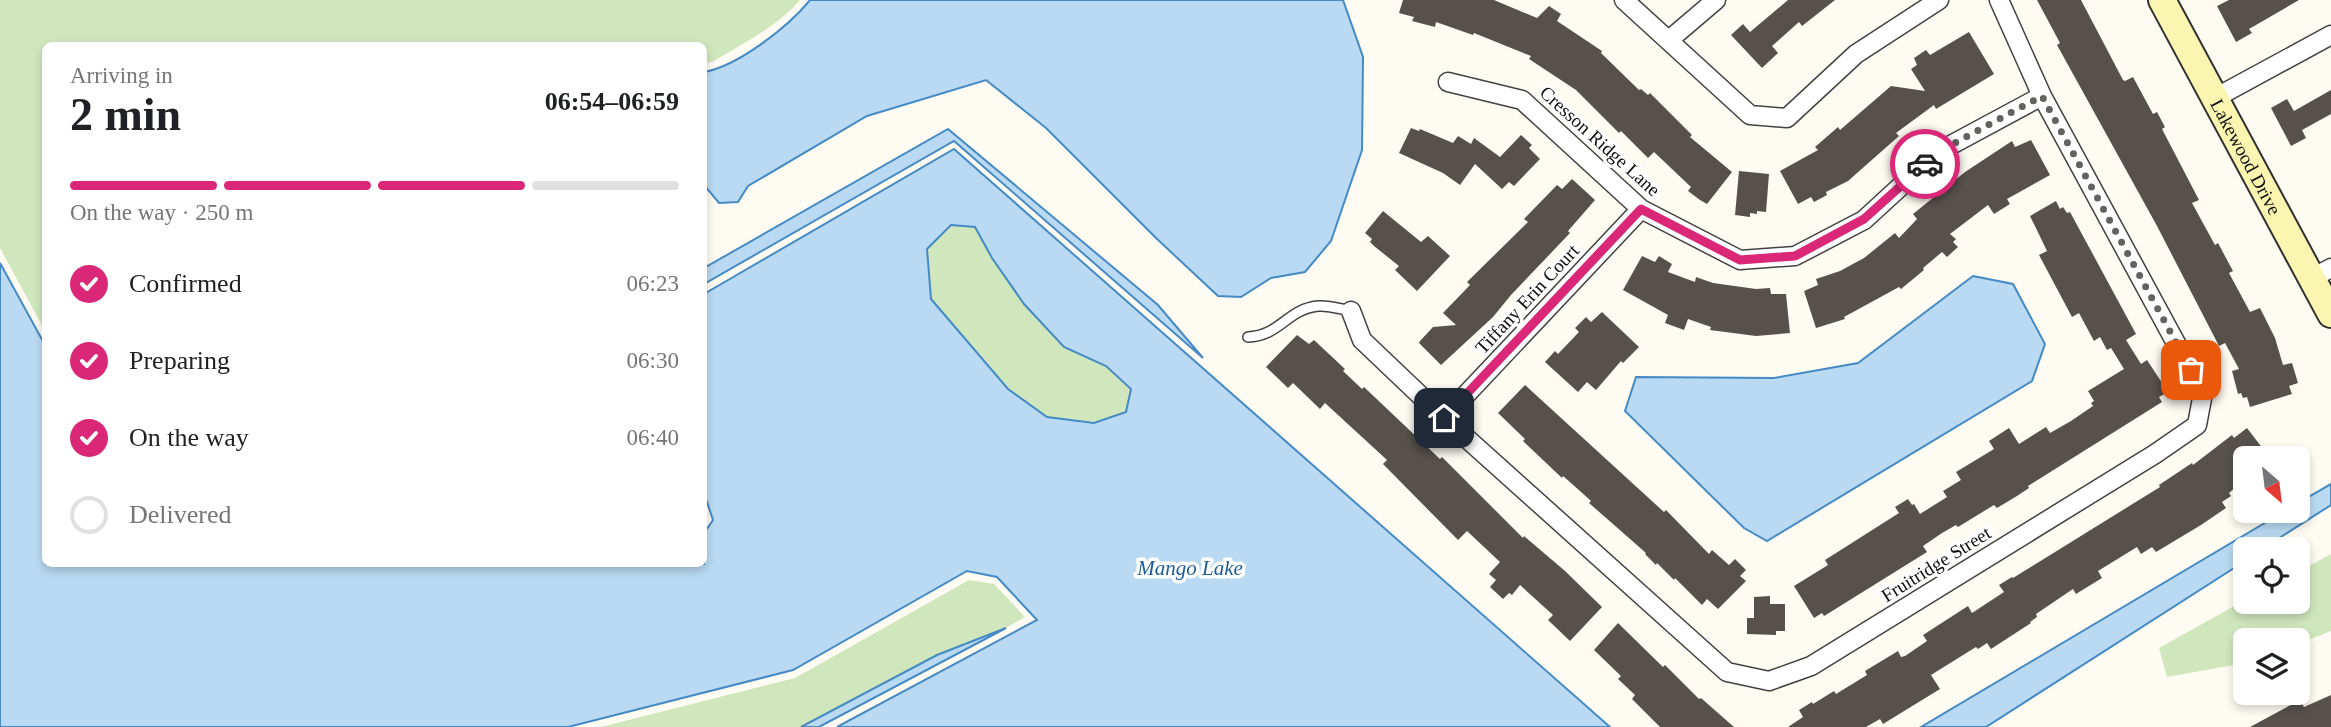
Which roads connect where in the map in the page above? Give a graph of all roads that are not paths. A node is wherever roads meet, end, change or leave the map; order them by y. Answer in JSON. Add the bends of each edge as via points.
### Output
{"nodes":[{"id":1,"x":1624,"y":0,"type":"edge"},
{"id":2,"x":1716,"y":0,"type":"edge"},
{"id":3,"x":1939,"y":0,"type":"edge"},
{"id":4,"x":1999,"y":0,"type":"edge"},
{"id":5,"x":2162,"y":0,"type":"edge"},
{"id":6,"x":2331,"y":35,"type":"edge"},
{"id":7,"x":1670,"y":40,"type":"junction"},
{"id":8,"x":1448,"y":82,"type":"dead end"},
{"id":9,"x":2042,"y":96,"type":"junction"},
{"id":10,"x":2215,"y":98,"type":"junction"},
{"id":11,"x":1641,"y":209,"type":"junction"},
{"id":12,"x":2321,"y":273,"type":"edge"},
{"id":13,"x":1351,"y":311,"type":"joint"},
{"id":14,"x":2331,"y":314,"type":"edge"},
{"id":15,"x":1248,"y":337,"type":"dead end"},
{"id":16,"x":1444,"y":418,"type":"junction"}],
"edges":[{"from":1,"to":7,"type":"street"},
{"from":2,"to":7,"type":"street"},
{"from":3,"to":7,"type":"street","via":[[1856,54],[1787,118],[1750,115]]},
{"from":4,"to":9,"type":"street","name":"Fruitridge Street"},
{"from":5,"to":10,"type":"street","name":"Lakewood Drive"},
{"from":6,"to":10,"type":"street"},
{"from":8,"to":11,"type":"street","name":"Cresson Ridge Lane","via":[[1522,100]]},
{"from":9,"to":11,"type":"street","name":"Cresson Ridge Lane","via":[[1938,152],[1864,219],[1795,256],[1740,260]]},
{"from":9,"to":16,"type":"street","name":"Fruitridge Street","via":[[2203,393],[2197,425],[1811,666],[1769,681],[1727,672]]},
{"from":10,"to":12,"type":"street","name":"Lakewood Drive"},
{"from":11,"to":16,"type":"street","name":"Tiffany Erin Court"},
{"from":12,"to":14,"type":"street","name":"Lakewood Drive"},
{"from":13,"to":15,"type":"lane","via":[[1326,306],[1304,309],[1270,333]]},
{"from":13,"to":16,"type":"street","name":"Fruitridge Street","via":[[1362,340]]}]}
